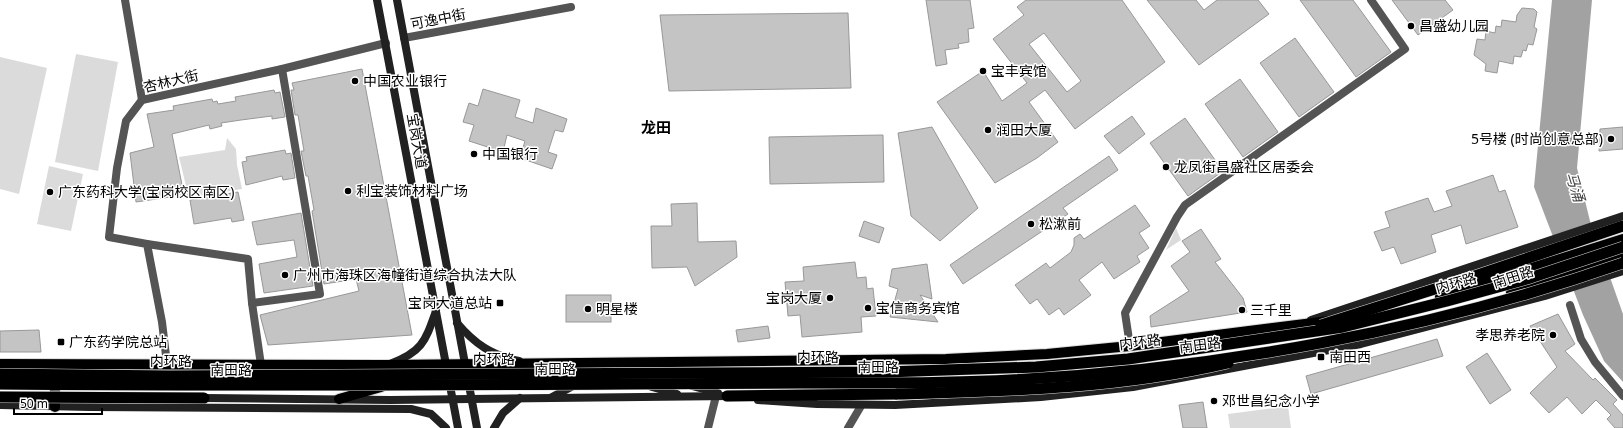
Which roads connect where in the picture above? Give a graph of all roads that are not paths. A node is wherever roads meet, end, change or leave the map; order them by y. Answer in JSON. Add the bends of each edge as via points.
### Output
{"nodes":[{"id":1,"x":125,"y":0,"type":"edge"},
{"id":2,"x":377,"y":0,"type":"edge"},
{"id":3,"x":398,"y":0,"type":"edge"},
{"id":4,"x":1371,"y":0,"type":"edge"},
{"id":5,"x":571,"y":7,"type":"dead end"},
{"id":6,"x":404,"y":38,"type":"junction"},
{"id":7,"x":386,"y":43,"type":"junction"},
{"id":8,"x":282,"y":69,"type":"junction"},
{"id":9,"x":142,"y":100,"type":"junction"},
{"id":10,"x":1623,"y":216,"type":"edge"},
{"id":11,"x":1623,"y":226,"type":"edge"},
{"id":12,"x":1623,"y":239,"type":"edge"},
{"id":13,"x":147,"y":244,"type":"junction"},
{"id":14,"x":1623,"y":247,"type":"edge"},
{"id":15,"x":1623,"y":257,"type":"edge"},
{"id":16,"x":1623,"y":263,"type":"edge"},
{"id":17,"x":1619,"y":272,"type":"edge"},
{"id":18,"x":252,"y":303,"type":"junction"},
{"id":19,"x":1570,"y":305,"type":"dead end"},
{"id":20,"x":436,"y":310,"type":"junction"},
{"id":21,"x":456,"y":322,"type":"junction"},
{"id":22,"x":1291,"y":326,"type":"junction"},
{"id":23,"x":1356,"y":333,"type":"junction"},
{"id":24,"x":1331,"y":338,"type":"junction"},
{"id":25,"x":1384,"y":339,"type":"junction"},
{"id":26,"x":1250,"y":342,"type":"junction"},
{"id":27,"x":1318,"y":343,"type":"junction"},
{"id":28,"x":1361,"y":344,"type":"junction"},
{"id":29,"x":1130,"y":346,"type":"junction"},
{"id":30,"x":1271,"y":349,"type":"junction"},
{"id":31,"x":1246,"y":353,"type":"junction"},
{"id":32,"x":0,"y":364,"type":"edge"},
{"id":33,"x":167,"y":364,"type":"junction"},
{"id":34,"x":531,"y":364,"type":"junction"},
{"id":35,"x":261,"y":365,"type":"junction"},
{"id":36,"x":385,"y":365,"type":"junction"},
{"id":37,"x":446,"y":365,"type":"junction"},
{"id":38,"x":465,"y":365,"type":"junction"},
{"id":39,"x":1250,"y":366,"type":"junction"},
{"id":40,"x":1224,"y":371,"type":"junction"},
{"id":41,"x":0,"y":374,"type":"edge"},
{"id":42,"x":676,"y":382,"type":"junction"},
{"id":43,"x":578,"y":383,"type":"junction"},
{"id":44,"x":608,"y":383,"type":"junction"},
{"id":45,"x":637,"y":383,"type":"junction"},
{"id":46,"x":0,"y":384,"type":"edge"},
{"id":47,"x":55,"y":384,"type":"junction"},
{"id":48,"x":390,"y":384,"type":"junction"},
{"id":49,"x":451,"y":384,"type":"junction"},
{"id":50,"x":469,"y":384,"type":"junction"},
{"id":51,"x":686,"y":396,"type":"junction"},
{"id":52,"x":722,"y":396,"type":"junction"},
{"id":53,"x":1623,"y":396,"type":"edge"},
{"id":54,"x":0,"y":397,"type":"edge"},
{"id":55,"x":204,"y":398,"type":"joint"},
{"id":56,"x":520,"y":398,"type":"junction"},
{"id":57,"x":549,"y":398,"type":"junction"},
{"id":58,"x":579,"y":398,"type":"junction"},
{"id":59,"x":339,"y":399,"type":"junction"},
{"id":60,"x":454,"y":399,"type":"junction"},
{"id":61,"x":472,"y":399,"type":"junction"},
{"id":62,"x":0,"y":404,"type":"edge"},
{"id":63,"x":861,"y":406,"type":"junction"},
{"id":64,"x":55,"y":407,"type":"junction"},
{"id":65,"x":392,"y":409,"type":"junction"},
{"id":66,"x":446,"y":428,"type":"edge"},
{"id":67,"x":458,"y":428,"type":"edge"},
{"id":68,"x":477,"y":428,"type":"edge"},
{"id":69,"x":494,"y":428,"type":"edge"},
{"id":70,"x":708,"y":428,"type":"edge"},
{"id":71,"x":848,"y":428,"type":"edge"}],
"edges":[{"from":1,"to":9,"type":"street"},
{"from":2,"to":7,"type":"main road","name":"宝岗大道"},
{"from":3,"to":6,"type":"main road","name":"宝岗大道"},
{"from":4,"to":29,"type":"street","via":[[1405,49],[1185,205],[1125,313]]},
{"from":5,"to":6,"type":"street","name":"可逸中街"},
{"from":6,"to":21,"type":"main road","name":"宝岗大道"},
{"from":7,"to":8,"type":"street","name":"杏林大街"},
{"from":7,"to":20,"type":"main road","name":"宝岗大道"},
{"from":8,"to":9,"type":"street","name":"杏林大街"},
{"from":8,"to":18,"type":"street","via":[[320,294]]},
{"from":9,"to":13,"type":"street","name":"杏林大街","via":[[126,121],[117,168],[109,237]]},
{"from":10,"to":22,"type":"main road"},
{"from":11,"to":26,"type":"highway","bridge":true,"via":[[1388,305]]},
{"from":12,"to":22,"type":"main road","name":"南田路","via":[[1405,308]]},
{"from":13,"to":18,"type":"street","via":[[248,259]]},
{"from":13,"to":33,"type":"street"},
{"from":14,"to":26,"type":"highway","name":"内环路","bridge":true,"via":[[1527,279],[1390,316],[1329,330]]},
{"from":15,"to":23,"type":"main road","name":"南田路","via":[[1450,310]]},
{"from":16,"to":27,"type":"highway","name":"内环路","bridge":true,"via":[[1468,310],[1391,329]]},
{"from":17,"to":25,"type":"main road","via":[[1564,291]]},
{"from":18,"to":35,"type":"street"},
{"from":19,"to":53,"type":"street","via":[[1581,339],[1595,362]]},
{"from":20,"to":36,"type":"main road","via":[[427,335],[415,352]]},
{"from":20,"to":37,"type":"main road","name":"宝岗大道"},
{"from":21,"to":34,"type":"main road","via":[[476,343],[491,353]]},
{"from":21,"to":38,"type":"main road","name":"宝岗大道"},
{"from":22,"to":29,"type":"main road","name":"南田路"},
{"from":23,"to":24,"type":"main road","name":"南田路"},
{"from":23,"to":25,"type":"main road"},
{"from":24,"to":28,"type":"main road"},
{"from":24,"to":30,"type":"main road","name":"南田路"},
{"from":25,"to":28,"type":"main road"},
{"from":26,"to":41,"type":"highway","name":"内环路","bridge":true,"via":[[1128,359],[957,371],[169,376]]},
{"from":27,"to":46,"type":"highway","name":"内环路","bridge":true,"via":[[1110,372],[992,381],[694,384]]},
{"from":27,"to":52,"type":"highway","bridge":true,"via":[[1187,373],[1039,390]]},
{"from":28,"to":39,"type":"main road"},
{"from":29,"to":34,"type":"main road","name":"南田路","via":[[946,360]]},
{"from":30,"to":31,"type":"main road","name":"南田路"},
{"from":30,"to":39,"type":"main road"},
{"from":31,"to":40,"type":"main road"},
{"from":31,"to":42,"type":"main road","name":"南田路","via":[[1122,368],[992,379]]},
{"from":32,"to":33,"type":"main road","name":"南田路"},
{"from":33,"to":35,"type":"main road","name":"南田路"},
{"from":34,"to":38,"type":"main road","name":"南田路"},
{"from":35,"to":36,"type":"main road","name":"南田路"},
{"from":36,"to":37,"type":"main road","name":"南田路"},
{"from":37,"to":38,"type":"main road","name":"南田路"},
{"from":37,"to":49,"type":"main road","name":"宝岗大道"},
{"from":38,"to":50,"type":"main road","name":"宝岗大道"},
{"from":39,"to":40,"type":"main road"},
{"from":40,"to":63,"type":"main road","via":[[1139,386],[1070,394]]},
{"from":42,"to":45,"type":"main road","name":"南田路"},
{"from":42,"to":52,"type":"main road"},
{"from":43,"to":44,"type":"main road","name":"南田路"},
{"from":43,"to":50,"type":"main road","name":"南田路"},
{"from":43,"to":57,"type":"main road"},
{"from":44,"to":45,"type":"main road","name":"南田路"},
{"from":44,"to":58,"type":"main road"},
{"from":45,"to":51,"type":"main road"},
{"from":46,"to":47,"type":"main road","name":"南田路"},
{"from":47,"to":48,"type":"main road","name":"南田路"},
{"from":47,"to":64,"type":"main road"},
{"from":48,"to":49,"type":"main road","name":"南田路"},
{"from":48,"to":59,"type":"main road"},
{"from":49,"to":50,"type":"main road","name":"南田路"},
{"from":49,"to":60,"type":"main road","name":"宝岗大道"},
{"from":50,"to":61,"type":"main road","name":"宝岗大道"},
{"from":51,"to":52,"type":"main road"},
{"from":51,"to":58,"type":"main road"},
{"from":52,"to":63,"type":"main road"},
{"from":52,"to":70,"type":"street"},
{"from":54,"to":55,"type":"highway","bridge":true},
{"from":55,"to":59,"type":"main road"},
{"from":56,"to":57,"type":"main road"},
{"from":56,"to":61,"type":"main road"},
{"from":56,"to":69,"type":"main road","via":[[504,413]]},
{"from":57,"to":58,"type":"main road"},
{"from":59,"to":60,"type":"main road"},
{"from":59,"to":65,"type":"main road"},
{"from":60,"to":61,"type":"main road"},
{"from":60,"to":67,"type":"main road","name":"宝岗大道"},
{"from":61,"to":68,"type":"main road","name":"宝岗大道"},
{"from":62,"to":64,"type":"main road"},
{"from":63,"to":71,"type":"street"},
{"from":64,"to":65,"type":"main road"},
{"from":65,"to":66,"type":"main road","via":[[421,410],[431,414]]}]}
